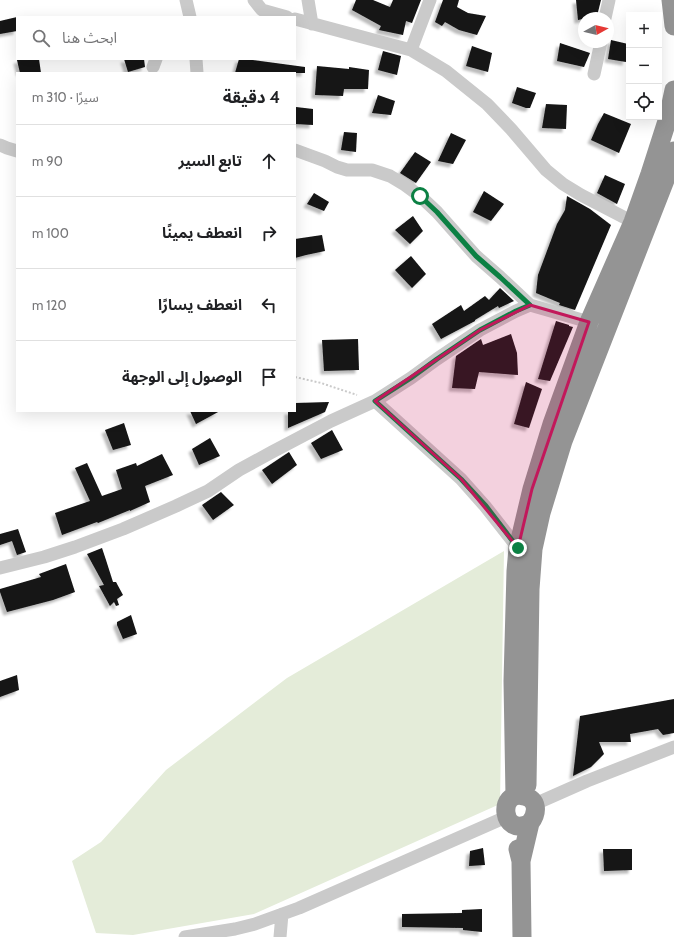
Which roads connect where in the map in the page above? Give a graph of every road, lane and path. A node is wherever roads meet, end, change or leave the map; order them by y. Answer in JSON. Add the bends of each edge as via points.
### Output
{"nodes":[{"id":1,"x":186,"y":0,"type":"edge"},
{"id":2,"x":254,"y":0,"type":"edge"},
{"id":3,"x":308,"y":0,"type":"edge"},
{"id":4,"x":430,"y":0,"type":"edge"},
{"id":5,"x":609,"y":0,"type":"edge"},
{"id":6,"x":670,"y":0,"type":"edge"},
{"id":7,"x":607,"y":12,"type":"edge"},
{"id":8,"x":190,"y":16,"type":"edge"},
{"id":9,"x":283,"y":16,"type":"edge"},
{"id":10,"x":296,"y":19,"type":"edge"},
{"id":11,"x":312,"y":24,"type":"junction"},
{"id":12,"x":674,"y":26,"type":"edge"},
{"id":13,"x":599,"y":48,"type":"edge"},
{"id":14,"x":412,"y":50,"type":"junction"},
{"id":15,"x":196,"y":60,"type":"edge"},
{"id":16,"x":197,"y":72,"type":"edge"},
{"id":17,"x":594,"y":74,"type":"dead end"},
{"id":18,"x":674,"y":90,"type":"edge"},
{"id":19,"x":0,"y":145,"type":"edge"},
{"id":20,"x":296,"y":150,"type":"edge"},
{"id":21,"x":16,"y":151,"type":"edge"},
{"id":22,"x":674,"y":151,"type":"edge"},
{"id":23,"x":633,"y":222,"type":"junction"},
{"id":24,"x":530,"y":305,"type":"junction"},
{"id":25,"x":589,"y":322,"type":"junction"},
{"id":26,"x":296,"y":377,"type":"edge"},
{"id":27,"x":375,"y":401,"type":"junction"},
{"id":28,"x":518,"y":548,"type":"junction"},
{"id":29,"x":0,"y":568,"type":"edge"},
{"id":30,"x":674,"y":747,"type":"edge"},
{"id":31,"x":525,"y":799,"type":"junction"},
{"id":32,"x":517,"y":821,"type":"junction"},
{"id":33,"x":282,"y":914,"type":"junction"},
{"id":34,"x":185,"y":937,"type":"edge"},
{"id":35,"x":280,"y":937,"type":"edge"},
{"id":36,"x":522,"y":937,"type":"edge"}],
"edges":[{"from":1,"to":8,"type":"street"},
{"from":2,"to":9,"type":"street","via":[[262,10]]},
{"from":3,"to":11,"type":"street"},
{"from":4,"to":14,"type":"street"},
{"from":5,"to":7,"type":"street"},
{"from":6,"to":12,"type":"highway"},
{"from":10,"to":11,"type":"street"},
{"from":11,"to":14,"type":"street"},
{"from":13,"to":17,"type":"street"},
{"from":14,"to":23,"type":"street","via":[[446,71],[487,104],[557,179],[581,195]]},
{"from":15,"to":16,"type":"street"},
{"from":18,"to":23,"type":"highway","via":[[668,118]]},
{"from":19,"to":21,"type":"street"},
{"from":20,"to":24,"type":"street","via":[[347,170],[372,170],[405,185],[437,212],[476,256]]},
{"from":22,"to":31,"type":"highway","via":[[667,175],[563,441],[534,541],[530,589]]},
{"from":23,"to":25,"type":"highway"},
{"from":24,"to":25,"type":"street"},
{"from":24,"to":27,"type":"street","via":[[480,330]]},
{"from":25,"to":28,"type":"highway","via":[[552,424],[532,489]]},
{"from":26,"to":27,"type":"path"},
{"from":27,"to":28,"type":"street","via":[[461,479],[486,506]]},
{"from":27,"to":29,"type":"street","via":[[272,452],[208,491],[176,506],[75,547]]},
{"from":28,"to":31,"type":"highway","via":[[513,681]]},
{"from":30,"to":31,"type":"street","via":[[587,781]]},
{"from":31,"to":32,"type":"highway","via":[[536,809],[536,814],[533,819]]},
{"from":31,"to":32,"type":"highway","via":[[510,800],[506,805],[505,811]]},
{"from":32,"to":33,"type":"street"},
{"from":32,"to":36,"type":"highway","via":[[521,861]]},
{"from":33,"to":34,"type":"street","via":[[235,929]]},
{"from":33,"to":35,"type":"street"}]}
